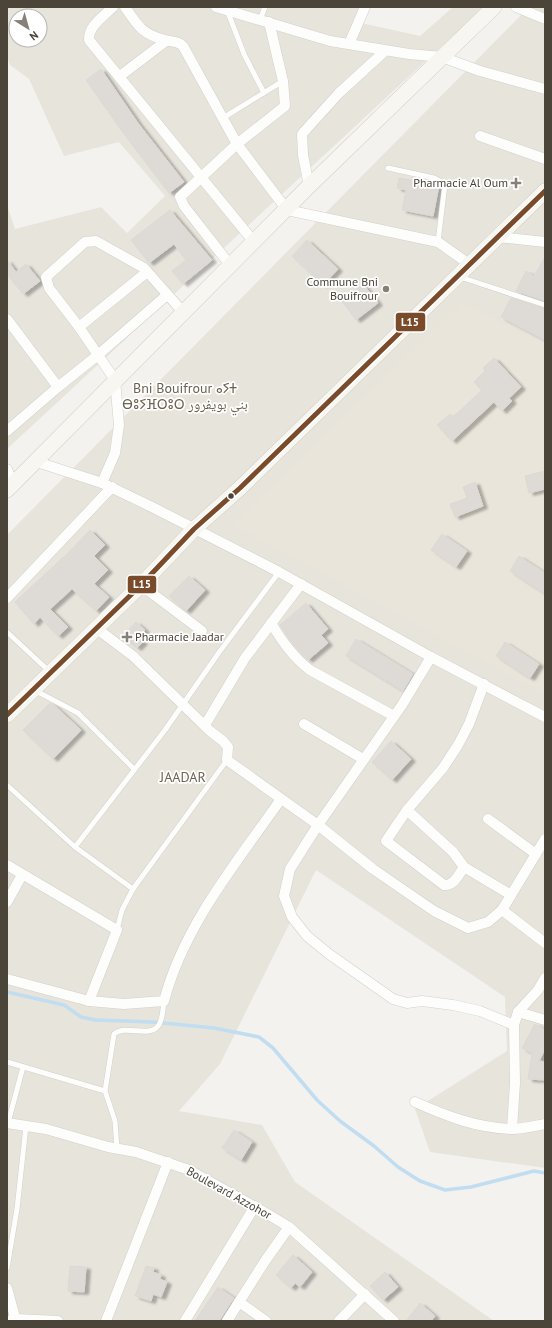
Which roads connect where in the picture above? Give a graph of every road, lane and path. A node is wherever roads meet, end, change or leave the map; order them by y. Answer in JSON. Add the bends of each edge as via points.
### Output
{"nodes":[{"id":1,"x":113,"y":7,"type":"edge"},
{"id":2,"x":125,"y":7,"type":"edge"},
{"id":3,"x":216,"y":7,"type":"edge"},
{"id":4,"x":265,"y":7,"type":"edge"},
{"id":5,"x":365,"y":7,"type":"edge"},
{"id":6,"x":494,"y":7,"type":"edge"},
{"id":7,"x":516,"y":7,"type":"edge"},
{"id":8,"x":227,"y":10,"type":"junction"},
{"id":9,"x":545,"y":19,"type":"edge"},
{"id":10,"x":264,"y":21,"type":"junction"},
{"id":11,"x":166,"y":41,"type":"junction"},
{"id":12,"x":349,"y":44,"type":"junction"},
{"id":13,"x":385,"y":50,"type":"junction"},
{"id":14,"x":442,"y":57,"type":"junction"},
{"id":15,"x":120,"y":76,"type":"junction"},
{"id":16,"x":283,"y":81,"type":"junction"},
{"id":17,"x":545,"y":89,"type":"edge"},
{"id":18,"x":264,"y":93,"type":"junction"},
{"id":19,"x":223,"y":118,"type":"junction"},
{"id":20,"x":480,"y":136,"type":"dead end"},
{"id":21,"x":238,"y":144,"type":"junction"},
{"id":22,"x":545,"y":158,"type":"edge"},
{"id":23,"x":388,"y":168,"type":"dead end"},
{"id":24,"x":202,"y":177,"type":"junction"},
{"id":25,"x":309,"y":186,"type":"junction"},
{"id":26,"x":545,"y":191,"type":"edge"},
{"id":27,"x":287,"y":210,"type":"junction"},
{"id":28,"x":498,"y":237,"type":"junction"},
{"id":29,"x":254,"y":242,"type":"junction"},
{"id":30,"x":438,"y":242,"type":"junction"},
{"id":31,"x":545,"y":242,"type":"edge"},
{"id":32,"x":469,"y":264,"type":"junction"},
{"id":33,"x":230,"y":265,"type":"junction"},
{"id":34,"x":147,"y":272,"type":"junction"},
{"id":35,"x":458,"y":276,"type":"junction"},
{"id":36,"x":167,"y":295,"type":"junction"},
{"id":37,"x":545,"y":305,"type":"edge"},
{"id":38,"x":183,"y":312,"type":"junction"},
{"id":39,"x":7,"y":319,"type":"edge"},
{"id":40,"x":80,"y":327,"type":"junction"},
{"id":41,"x":98,"y":355,"type":"junction"},
{"id":42,"x":115,"y":380,"type":"junction"},
{"id":43,"x":58,"y":387,"type":"junction"},
{"id":44,"x":7,"y":431,"type":"edge"},
{"id":45,"x":37,"y":462,"type":"junction"},
{"id":46,"x":7,"y":469,"type":"edge"},
{"id":47,"x":102,"y":483,"type":"junction"},
{"id":48,"x":10,"y":487,"type":"edge"},
{"id":49,"x":112,"y":487,"type":"junction"},
{"id":50,"x":194,"y":529,"type":"junction"},
{"id":51,"x":279,"y":572,"type":"junction"},
{"id":52,"x":301,"y":584,"type":"junction"},
{"id":53,"x":141,"y":585,"type":"junction"},
{"id":54,"x":7,"y":598,"type":"edge"},
{"id":55,"x":271,"y":623,"type":"junction"},
{"id":56,"x":96,"y":628,"type":"junction"},
{"id":57,"x":7,"y":632,"type":"edge"},
{"id":58,"x":202,"y":632,"type":"dead end"},
{"id":59,"x":431,"y":657,"type":"junction"},
{"id":60,"x":49,"y":672,"type":"junction"},
{"id":61,"x":484,"y":684,"type":"junction"},
{"id":62,"x":33,"y":689,"type":"junction"},
{"id":63,"x":183,"y":703,"type":"junction"},
{"id":64,"x":8,"y":712,"type":"edge"},
{"id":65,"x":394,"y":716,"type":"junction"},
{"id":66,"x":545,"y":717,"type":"edge"},
{"id":67,"x":304,"y":724,"type":"dead end"},
{"id":68,"x":205,"y":725,"type":"junction"},
{"id":69,"x":363,"y":759,"type":"junction"},
{"id":70,"x":227,"y":760,"type":"junction"},
{"id":71,"x":134,"y":769,"type":"junction"},
{"id":72,"x":7,"y":785,"type":"edge"},
{"id":73,"x":281,"y":799,"type":"junction"},
{"id":74,"x":407,"y":810,"type":"junction"},
{"id":75,"x":488,"y":819,"type":"dead end"},
{"id":76,"x":318,"y":825,"type":"junction"},
{"id":77,"x":545,"y":839,"type":"edge"},
{"id":78,"x":75,"y":847,"type":"junction"},
{"id":79,"x":536,"y":854,"type":"junction"},
{"id":80,"x":7,"y":865,"type":"edge"},
{"id":81,"x":464,"y":867,"type":"junction"},
{"id":82,"x":22,"y":875,"type":"junction"},
{"id":83,"x":133,"y":889,"type":"junction"},
{"id":84,"x":511,"y":896,"type":"junction"},
{"id":85,"x":7,"y":902,"type":"edge"},
{"id":86,"x":502,"y":910,"type":"junction"},
{"id":87,"x":117,"y":930,"type":"junction"},
{"id":88,"x":545,"y":943,"type":"edge"},
{"id":89,"x":545,"y":978,"type":"edge"},
{"id":90,"x":7,"y":979,"type":"edge"},
{"id":91,"x":89,"y":1001,"type":"junction"},
{"id":92,"x":164,"y":1004,"type":"junction"},
{"id":93,"x":518,"y":1012,"type":"junction"},
{"id":94,"x":545,"y":1020,"type":"edge"},
{"id":95,"x":514,"y":1025,"type":"junction"},
{"id":96,"x":7,"y":1062,"type":"edge"},
{"id":97,"x":23,"y":1067,"type":"junction"},
{"id":98,"x":104,"y":1092,"type":"junction"},
{"id":99,"x":415,"y":1102,"type":"dead end"},
{"id":100,"x":7,"y":1123,"type":"edge"},
{"id":101,"x":545,"y":1124,"type":"edge"},
{"id":102,"x":26,"y":1126,"type":"junction"},
{"id":103,"x":512,"y":1129,"type":"junction"},
{"id":104,"x":117,"y":1149,"type":"junction"},
{"id":105,"x":168,"y":1162,"type":"junction"},
{"id":106,"x":255,"y":1206,"type":"junction"},
{"id":107,"x":289,"y":1227,"type":"junction"},
{"id":108,"x":7,"y":1268,"type":"edge"},
{"id":109,"x":7,"y":1288,"type":"edge"},
{"id":110,"x":366,"y":1294,"type":"junction"},
{"id":111,"x":239,"y":1302,"type":"junction"},
{"id":112,"x":13,"y":1320,"type":"edge"},
{"id":113,"x":58,"y":1321,"type":"edge"},
{"id":114,"x":106,"y":1321,"type":"edge"},
{"id":115,"x":185,"y":1321,"type":"edge"},
{"id":116,"x":227,"y":1321,"type":"edge"},
{"id":117,"x":266,"y":1321,"type":"edge"},
{"id":118,"x":339,"y":1321,"type":"edge"},
{"id":119,"x":394,"y":1321,"type":"edge"}],
"edges":[{"from":1,"to":15,"type":"street","via":[[88,34],[89,40]]},
{"from":2,"to":11,"type":"street","via":[[144,32]]},
{"from":3,"to":8,"type":"street"},
{"from":4,"to":10,"type":"lane"},
{"from":5,"to":12,"type":"street"},
{"from":6,"to":14,"type":"main road"},
{"from":7,"to":9,"type":"street"},
{"from":8,"to":10,"type":"street"},
{"from":8,"to":18,"type":"lane","via":[[244,54]]},
{"from":10,"to":12,"type":"street","via":[[330,41]]},
{"from":10,"to":16,"type":"street"},
{"from":11,"to":15,"type":"street"},
{"from":11,"to":19,"type":"street","via":[[184,46]]},
{"from":12,"to":13,"type":"street"},
{"from":13,"to":14,"type":"street"},
{"from":13,"to":25,"type":"street","via":[[339,93],[302,134]]},
{"from":14,"to":17,"type":"street","via":[[480,71]]},
{"from":14,"to":25,"type":"main road"},
{"from":15,"to":24,"type":"street"},
{"from":16,"to":18,"type":"lane"},
{"from":16,"to":21,"type":"street","via":[[286,99],[284,108]]},
{"from":18,"to":19,"type":"lane"},
{"from":19,"to":21,"type":"street"},
{"from":20,"to":22,"type":"street"},
{"from":21,"to":24,"type":"street"},
{"from":21,"to":27,"type":"street"},
{"from":23,"to":30,"type":"lane","via":[[434,178],[445,184]]},
{"from":24,"to":29,"type":"street"},
{"from":24,"to":33,"type":"street","via":[[181,196],[181,202]]},
{"from":25,"to":27,"type":"main road"},
{"from":26,"to":28,"type":"main road"},
{"from":27,"to":29,"type":"main road"},
{"from":27,"to":30,"type":"street"},
{"from":28,"to":31,"type":"street"},
{"from":28,"to":32,"type":"main road"},
{"from":29,"to":33,"type":"main road"},
{"from":30,"to":32,"type":"street"},
{"from":32,"to":35,"type":"main road"},
{"from":33,"to":38,"type":"main road"},
{"from":34,"to":36,"type":"street"},
{"from":34,"to":40,"type":"street"},
{"from":34,"to":40,"type":"street","via":[[96,241],[85,242],[74,251],[46,277],[49,288]]},
{"from":35,"to":37,"type":"lane"},
{"from":35,"to":50,"type":"main road","via":[[240,488]]},
{"from":36,"to":38,"type":"street"},
{"from":36,"to":41,"type":"street"},
{"from":38,"to":42,"type":"main road"},
{"from":39,"to":43,"type":"street"},
{"from":40,"to":41,"type":"street"},
{"from":41,"to":42,"type":"street"},
{"from":41,"to":43,"type":"street"},
{"from":42,"to":45,"type":"main road"},
{"from":42,"to":47,"type":"street","via":[[119,419],[118,439],[111,466]]},
{"from":43,"to":44,"type":"street"},
{"from":45,"to":47,"type":"street"},
{"from":45,"to":48,"type":"main road"},
{"from":46,"to":48,"type":"street"},
{"from":47,"to":49,"type":"street"},
{"from":49,"to":50,"type":"street"},
{"from":49,"to":54,"type":"street"},
{"from":50,"to":51,"type":"street"},
{"from":50,"to":53,"type":"main road"},
{"from":51,"to":52,"type":"street"},
{"from":51,"to":63,"type":"lane"},
{"from":52,"to":55,"type":"street"},
{"from":52,"to":59,"type":"street"},
{"from":53,"to":56,"type":"main road"},
{"from":53,"to":58,"type":"street"},
{"from":55,"to":65,"type":"street","via":[[291,653],[310,670]]},
{"from":55,"to":68,"type":"street","via":[[245,658]]},
{"from":56,"to":60,"type":"main road"},
{"from":56,"to":63,"type":"street","via":[[133,656]]},
{"from":57,"to":60,"type":"lane"},
{"from":59,"to":61,"type":"street"},
{"from":59,"to":65,"type":"street"},
{"from":60,"to":62,"type":"main road"},
{"from":61,"to":66,"type":"street"},
{"from":61,"to":74,"type":"street","via":[[458,745],[443,768]]},
{"from":62,"to":64,"type":"main road"},
{"from":62,"to":71,"type":"lane","via":[[78,713]]},
{"from":63,"to":68,"type":"street"},
{"from":63,"to":71,"type":"lane"},
{"from":65,"to":69,"type":"street"},
{"from":67,"to":69,"type":"street"},
{"from":68,"to":70,"type":"street","via":[[226,744],[229,751]]},
{"from":69,"to":76,"type":"street"},
{"from":70,"to":73,"type":"street"},
{"from":70,"to":83,"type":"lane"},
{"from":71,"to":78,"type":"lane"},
{"from":72,"to":78,"type":"lane"},
{"from":73,"to":76,"type":"street"},
{"from":73,"to":92,"type":"street","via":[[198,921],[174,971]]},
{"from":74,"to":81,"type":"street","via":[[453,852]]},
{"from":74,"to":81,"type":"street","via":[[386,841],[444,885],[453,882]]},
{"from":75,"to":79,"type":"street"},
{"from":76,"to":86,"type":"street","via":[[379,874],[434,912],[468,928],[488,922]]},
{"from":76,"to":95,"type":"street","via":[[290,869],[284,896],[292,917],[307,936],[393,999],[407,1003],[422,1001],[453,1005],[480,1011]]},
{"from":77,"to":79,"type":"street"},
{"from":78,"to":83,"type":"lane"},
{"from":79,"to":84,"type":"street"},
{"from":80,"to":82,"type":"street"},
{"from":81,"to":84,"type":"street"},
{"from":82,"to":85,"type":"street"},
{"from":82,"to":87,"type":"street"},
{"from":83,"to":87,"type":"lane","via":[[122,910]]},
{"from":84,"to":86,"type":"street"},
{"from":86,"to":88,"type":"street"},
{"from":87,"to":91,"type":"street"},
{"from":89,"to":93,"type":"street"},
{"from":90,"to":91,"type":"street"},
{"from":91,"to":92,"type":"street"},
{"from":92,"to":98,"type":"lane","via":[[160,1022],[154,1029],[121,1030],[114,1034]]},
{"from":93,"to":94,"type":"street"},
{"from":93,"to":95,"type":"street"},
{"from":95,"to":103,"type":"street","via":[[515,1083]]},
{"from":96,"to":97,"type":"lane"},
{"from":97,"to":98,"type":"lane"},
{"from":97,"to":100,"type":"lane"},
{"from":98,"to":104,"type":"lane","via":[[116,1121]]},
{"from":99,"to":103,"type":"street","via":[[457,1120],[479,1126]]},
{"from":100,"to":102,"type":"street","name":"Boulevard Azzohor"},
{"from":101,"to":103,"type":"street"},
{"from":102,"to":104,"type":"street","name":"Boulevard Azzohor"},
{"from":102,"to":108,"type":"lane","via":[[17,1209]]},
{"from":104,"to":105,"type":"street","name":"Boulevard Azzohor"},
{"from":105,"to":106,"type":"street","name":"Boulevard Azzohor","via":[[190,1170]]},
{"from":105,"to":114,"type":"street"},
{"from":106,"to":107,"type":"street","name":"Boulevard Azzohor"},
{"from":106,"to":115,"type":"street"},
{"from":107,"to":110,"type":"street","name":"Boulevard Azzohor"},
{"from":107,"to":111,"type":"street"},
{"from":109,"to":112,"type":"street"},
{"from":110,"to":118,"type":"street"},
{"from":110,"to":119,"type":"street","name":"Boulevard Azzohor"},
{"from":111,"to":116,"type":"street"},
{"from":111,"to":117,"type":"street"},
{"from":112,"to":113,"type":"street"}]}
